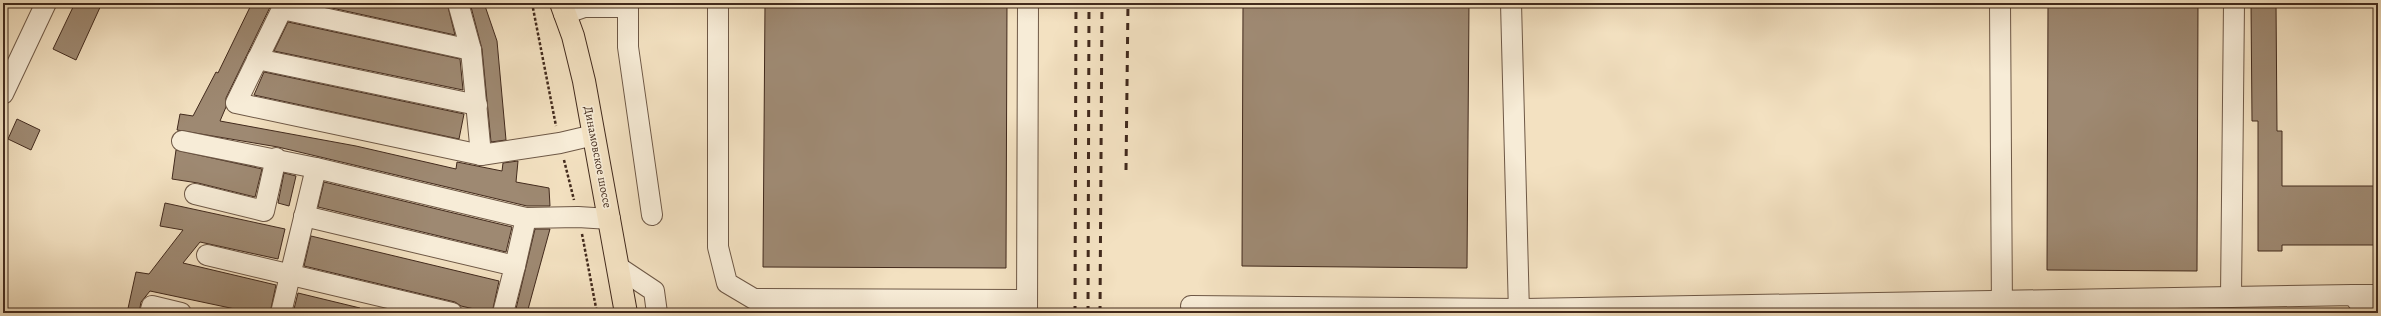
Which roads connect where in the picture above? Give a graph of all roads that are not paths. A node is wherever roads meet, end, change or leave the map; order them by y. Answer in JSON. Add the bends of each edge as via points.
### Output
{"nodes":[{"id":1,"x":46,"y":3,"type":"edge"},
{"id":2,"x":458,"y":3,"type":"edge"},
{"id":3,"x":718,"y":3,"type":"edge"},
{"id":4,"x":1028,"y":3,"type":"edge"},
{"id":5,"x":1511,"y":3,"type":"edge"},
{"id":6,"x":2000,"y":3,"type":"edge"},
{"id":7,"x":2234,"y":3,"type":"edge"},
{"id":8,"x":283,"y":6,"type":"edge"},
{"id":9,"x":562,"y":9,"type":"edge"},
{"id":10,"x":471,"y":50,"type":"junction"},
{"id":11,"x":257,"y":59,"type":"junction"},
{"id":12,"x":3,"y":94,"type":"edge"},
{"id":13,"x":477,"y":105,"type":"junction"},
{"id":14,"x":594,"y":135,"type":"junction"},
{"id":15,"x":182,"y":141,"type":"dead end"},
{"id":16,"x":481,"y":155,"type":"junction"},
{"id":17,"x":276,"y":158,"type":"junction"},
{"id":18,"x":316,"y":168,"type":"junction"},
{"id":19,"x":195,"y":194,"type":"dead end"},
{"id":20,"x":652,"y":215,"type":"dead end"},
{"id":21,"x":304,"y":216,"type":"junction"},
{"id":22,"x":526,"y":218,"type":"junction"},
{"id":23,"x":610,"y":219,"type":"junction"},
{"id":24,"x":207,"y":255,"type":"dead end"},
{"id":25,"x":515,"y":266,"type":"junction"},
{"id":26,"x":618,"y":267,"type":"junction"},
{"id":27,"x":290,"y":275,"type":"junction"},
{"id":28,"x":2352,"y":295,"type":"junction"},
{"id":29,"x":2378,"y":295,"type":"edge"},
{"id":30,"x":2230,"y":297,"type":"junction"},
{"id":31,"x":1191,"y":306,"type":"dead end"},
{"id":32,"x":1027,"y":307,"type":"edge"},
{"id":33,"x":2002,"y":307,"type":"edge"},
{"id":34,"x":1519,"y":311,"type":"edge"},
{"id":35,"x":150,"y":313,"type":"edge"},
{"id":36,"x":181,"y":313,"type":"edge"},
{"id":37,"x":281,"y":313,"type":"edge"},
{"id":38,"x":452,"y":313,"type":"edge"},
{"id":39,"x":503,"y":313,"type":"edge"},
{"id":40,"x":626,"y":313,"type":"edge"},
{"id":41,"x":657,"y":313,"type":"edge"},
{"id":42,"x":2367,"y":313,"type":"edge"}],
"edges":[{"from":1,"to":12,"type":"street"},
{"from":2,"to":10,"type":"street"},
{"from":3,"to":32,"type":"street","via":[[718,247],[727,283],[754,300]]},
{"from":4,"to":32,"type":"street"},
{"from":5,"to":34,"type":"street"},
{"from":6,"to":33,"type":"street"},
{"from":7,"to":30,"type":"street"},
{"from":8,"to":10,"type":"street"},
{"from":8,"to":11,"type":"street"},
{"from":9,"to":14,"type":"main road","name":"Динамовское шоссе","via":[[573,36]]},
{"from":9,"to":20,"type":"street","via":[[628,7],[628,47]]},
{"from":10,"to":13,"type":"street"},
{"from":11,"to":13,"type":"street"},
{"from":11,"to":16,"type":"street","via":[[236,103]]},
{"from":13,"to":16,"type":"street"},
{"from":14,"to":16,"type":"street"},
{"from":14,"to":23,"type":"main road","name":"Динамовское шоссе"},
{"from":15,"to":17,"type":"street"},
{"from":17,"to":18,"type":"street"},
{"from":17,"to":19,"type":"street","via":[[264,210]]},
{"from":18,"to":21,"type":"street"},
{"from":18,"to":22,"type":"street"},
{"from":21,"to":25,"type":"street"},
{"from":21,"to":27,"type":"street"},
{"from":22,"to":23,"type":"street"},
{"from":22,"to":25,"type":"street"},
{"from":23,"to":26,"type":"main road","name":"Динамовское шоссе"},
{"from":24,"to":27,"type":"street"},
{"from":25,"to":39,"type":"street"},
{"from":26,"to":40,"type":"main road","name":"Динамовское шоссе"},
{"from":26,"to":41,"type":"street","via":[[654,291]]},
{"from":27,"to":37,"type":"street"},
{"from":27,"to":38,"type":"street"},
{"from":28,"to":29,"type":"street"},
{"from":28,"to":30,"type":"street"},
{"from":28,"to":42,"type":"street"},
{"from":30,"to":33,"type":"street"},
{"from":31,"to":34,"type":"street"},
{"from":33,"to":34,"type":"street"},
{"from":35,"to":36,"type":"street","via":[[152,306]]}]}
